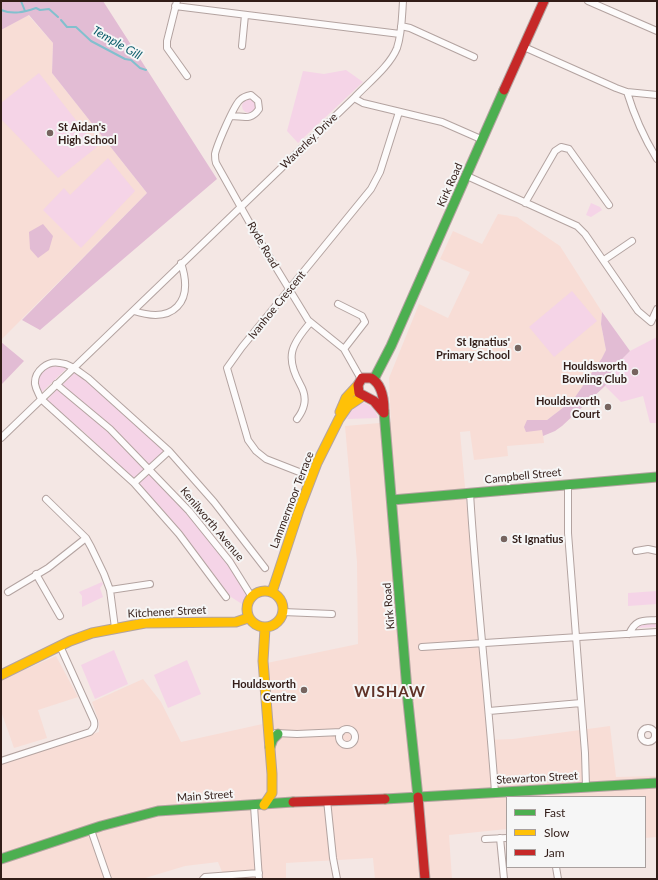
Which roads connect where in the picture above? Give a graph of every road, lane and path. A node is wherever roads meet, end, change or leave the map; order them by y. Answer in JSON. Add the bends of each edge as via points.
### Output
{"nodes":[{"id":1,"x":403,"y":1,"type":"edge"},
{"id":2,"x":544,"y":1,"type":"edge"},
{"id":3,"x":588,"y":1,"type":"edge"},
{"id":4,"x":176,"y":3,"type":"edge"},
{"id":5,"x":245,"y":15,"type":"junction"},
{"id":6,"x":401,"y":26,"type":"junction"},
{"id":7,"x":657,"y":31,"type":"edge"},
{"id":8,"x":400,"y":34,"type":"junction"},
{"id":9,"x":242,"y":46,"type":"dead end"},
{"id":10,"x":524,"y":47,"type":"junction"},
{"id":11,"x":474,"y":57,"type":"dead end"},
{"id":12,"x":187,"y":76,"type":"dead end"},
{"id":13,"x":627,"y":92,"type":"junction"},
{"id":14,"x":657,"y":95,"type":"edge"},
{"id":15,"x":354,"y":98,"type":"junction"},
{"id":16,"x":399,"y":112,"type":"junction"},
{"id":17,"x":231,"y":116,"type":"junction"},
{"id":18,"x":483,"y":140,"type":"junction"},
{"id":19,"x":657,"y":159,"type":"edge"},
{"id":20,"x":467,"y":176,"type":"junction"},
{"id":21,"x":526,"y":203,"type":"junction"},
{"id":22,"x":609,"y":205,"type":"dead end"},
{"id":23,"x":241,"y":207,"type":"junction"},
{"id":24,"x":632,"y":241,"type":"dead end"},
{"id":25,"x":604,"y":260,"type":"junction"},
{"id":26,"x":181,"y":263,"type":"junction"},
{"id":27,"x":289,"y":290,"type":"junction"},
{"id":28,"x":338,"y":304,"type":"dead end"},
{"id":29,"x":657,"y":309,"type":"edge"},
{"id":30,"x":134,"y":311,"type":"junction"},
{"id":31,"x":310,"y":323,"type":"junction"},
{"id":32,"x":344,"y":349,"type":"junction"},
{"id":33,"x":74,"y":368,"type":"junction"},
{"id":34,"x":359,"y":382,"type":"junction"},
{"id":35,"x":376,"y":382,"type":"junction"},
{"id":36,"x":56,"y":384,"type":"junction"},
{"id":37,"x":366,"y":397,"type":"junction"},
{"id":38,"x":41,"y":399,"type":"junction"},
{"id":39,"x":384,"y":413,"type":"junction"},
{"id":40,"x":297,"y":419,"type":"dead end"},
{"id":41,"x":339,"y":419,"type":"junction"},
{"id":42,"x":1,"y":438,"type":"edge"},
{"id":43,"x":169,"y":451,"type":"junction"},
{"id":44,"x":149,"y":469,"type":"junction"},
{"id":45,"x":312,"y":477,"type":"junction"},
{"id":46,"x":657,"y":477,"type":"edge"},
{"id":47,"x":134,"y":483,"type":"junction"},
{"id":48,"x":568,"y":484,"type":"junction"},
{"id":49,"x":470,"y":494,"type":"junction"},
{"id":50,"x":46,"y":499,"type":"dead end"},
{"id":51,"x":392,"y":500,"type":"junction"},
{"id":52,"x":86,"y":538,"type":"junction"},
{"id":53,"x":636,"y":550,"type":"dead end"},
{"id":54,"x":657,"y":551,"type":"edge"},
{"id":55,"x":265,"y":568,"type":"dead end"},
{"id":56,"x":36,"y":574,"type":"junction"},
{"id":57,"x":150,"y":584,"type":"dead end"},
{"id":58,"x":110,"y":590,"type":"junction"},
{"id":59,"x":8,"y":592,"type":"dead end"},
{"id":60,"x":272,"y":592,"type":"junction"},
{"id":61,"x":226,"y":597,"type":"dead end"},
{"id":62,"x":250,"y":598,"type":"junction"},
{"id":63,"x":283,"y":612,"type":"junction"},
{"id":64,"x":332,"y":614,"type":"dead end"},
{"id":65,"x":60,"y":616,"type":"dead end"},
{"id":66,"x":248,"y":618,"type":"junction"},
{"id":67,"x":657,"y":620,"type":"edge"},
{"id":68,"x":115,"y":628,"type":"junction"},
{"id":69,"x":265,"y":628,"type":"junction"},
{"id":70,"x":657,"y":632,"type":"edge"},
{"id":71,"x":629,"y":634,"type":"junction"},
{"id":72,"x":576,"y":636,"type":"junction"},
{"id":73,"x":482,"y":644,"type":"junction"},
{"id":74,"x":60,"y":646,"type":"junction"},
{"id":75,"x":422,"y":647,"type":"dead end"},
{"id":76,"x":1,"y":675,"type":"edge"},
{"id":77,"x":581,"y":703,"type":"junction"},
{"id":78,"x":489,"y":711,"type":"junction"},
{"id":79,"x":268,"y":725,"type":"junction"},
{"id":80,"x":341,"y":732,"type":"dead end"},
{"id":81,"x":278,"y":734,"type":"junction"},
{"id":82,"x":269,"y":750,"type":"junction"},
{"id":83,"x":1,"y":761,"type":"edge"},
{"id":84,"x":657,"y":783,"type":"edge"},
{"id":85,"x":586,"y":787,"type":"junction"},
{"id":86,"x":495,"y":792,"type":"junction"},
{"id":87,"x":545,"y":793,"type":"edge"},
{"id":88,"x":418,"y":797,"type":"junction"},
{"id":89,"x":327,"y":800,"type":"junction"},
{"id":90,"x":264,"y":805,"type":"junction"},
{"id":91,"x":254,"y":806,"type":"junction"},
{"id":92,"x":91,"y":830,"type":"junction"},
{"id":93,"x":504,"y":838,"type":"edge"},
{"id":94,"x":485,"y":839,"type":"dead end"},
{"id":95,"x":1,"y":859,"type":"edge"},
{"id":96,"x":556,"y":868,"type":"edge"},
{"id":97,"x":259,"y":876,"type":"edge"},
{"id":98,"x":108,"y":879,"type":"edge"},
{"id":99,"x":203,"y":879,"type":"edge"},
{"id":100,"x":337,"y":879,"type":"edge"},
{"id":101,"x":425,"y":879,"type":"edge"},
{"id":102,"x":504,"y":879,"type":"edge"},
{"id":103,"x":558,"y":879,"type":"edge"}],
"edges":[{"from":1,"to":6,"type":"street","name":"Waverley Drive"},
{"from":2,"to":10,"type":"main road","name":"Kirk Road"},
{"from":3,"to":7,"type":"street"},
{"from":4,"to":5,"type":"street"},
{"from":4,"to":12,"type":"street","via":[[167,48]]},
{"from":5,"to":8,"type":"street"},
{"from":5,"to":9,"type":"street"},
{"from":6,"to":8,"type":"street","name":"Waverley Drive"},
{"from":6,"to":11,"type":"street"},
{"from":8,"to":15,"type":"street","name":"Waverley Drive","via":[[397,48],[390,60]]},
{"from":10,"to":13,"type":"street"},
{"from":10,"to":18,"type":"main road","name":"Kirk Road"},
{"from":13,"to":14,"type":"street"},
{"from":13,"to":19,"type":"street","via":[[633,111]]},
{"from":15,"to":16,"type":"street","via":[[363,103]]},
{"from":15,"to":23,"type":"street","name":"Waverley Drive"},
{"from":16,"to":18,"type":"street","via":[[442,122]]},
{"from":16,"to":27,"type":"street","name":"Ivanhoe Crescent","via":[[376,182]]},
{"from":17,"to":17,"type":"street","name":"Ryde Road","via":[[253,116],[259,109],[258,101],[251,95],[246,96],[237,103]]},
{"from":17,"to":23,"type":"street","name":"Ryde Road","via":[[215,158]]},
{"from":18,"to":20,"type":"main road","name":"Kirk Road"},
{"from":20,"to":21,"type":"street"},
{"from":20,"to":35,"type":"main road","name":"Kirk Road"},
{"from":21,"to":22,"type":"street","via":[[555,151],[560,147],[569,149]]},
{"from":21,"to":25,"type":"street","via":[[577,226]]},
{"from":23,"to":26,"type":"street","name":"Waverley Drive"},
{"from":23,"to":27,"type":"street","name":"Ryde Road"},
{"from":24,"to":25,"type":"street"},
{"from":25,"to":29,"type":"street","via":[[638,311],[651,322]]},
{"from":26,"to":30,"type":"street","name":"Waverley Drive"},
{"from":26,"to":30,"type":"street","via":[[185,275],[185,288],[182,300],[174,311],[160,316]]},
{"from":27,"to":31,"type":"street","name":"Ryde Road"},
{"from":27,"to":45,"type":"street","name":"Ivanhoe Crescent","via":[[227,368],[248,440],[256,451],[266,459]]},
{"from":28,"to":32,"type":"street","via":[[362,316],[365,322]]},
{"from":30,"to":33,"type":"street","name":"Waverley Drive"},
{"from":31,"to":32,"type":"street","name":"Ryde Road"},
{"from":31,"to":40,"type":"street","via":[[293,346],[292,368],[305,393],[304,405]]},
{"from":32,"to":34,"type":"street","name":"Ryde Road"},
{"from":33,"to":36,"type":"street","name":"Waverley Drive"},
{"from":33,"to":38,"type":"street","via":[[60,362],[46,365],[39,372],[35,384]]},
{"from":33,"to":43,"type":"street","name":"Kenilworth Avenue"},
{"from":34,"to":35,"type":"main road","via":[[368,376]]},
{"from":34,"to":37,"type":"main road","via":[[359,393]]},
{"from":34,"to":41,"type":"main road","name":"Lammermoor Terrace","via":[[343,404]]},
{"from":35,"to":37,"type":"main road","name":"Kirk Road","via":[[378,389],[375,395]]},
{"from":35,"to":39,"type":"main road","name":"Kirk Road","via":[[383,397]]},
{"from":36,"to":38,"type":"street","name":"Waverley Drive"},
{"from":36,"to":44,"type":"street","name":"Kenilworth Avenue","via":[[110,428]]},
{"from":37,"to":39,"type":"main road","via":[[374,401]]},
{"from":37,"to":41,"type":"main road","name":"Lammermoor Terrace","via":[[348,406]]},
{"from":38,"to":42,"type":"street","name":"Waverley Drive"},
{"from":38,"to":47,"type":"street"},
{"from":39,"to":51,"type":"main road","name":"Kirk Road"},
{"from":41,"to":45,"type":"main road","name":"Lammermoor Terrace"},
{"from":43,"to":44,"type":"street"},
{"from":43,"to":55,"type":"street","name":"Kenilworth Avenue","via":[[214,502]]},
{"from":44,"to":47,"type":"street"},
{"from":44,"to":62,"type":"street","name":"Kenilworth Avenue","via":[[189,511],[230,562]]},
{"from":45,"to":60,"type":"main road","name":"Lammermoor Terrace"},
{"from":46,"to":48,"type":"main road","name":"Campbell Street"},
{"from":47,"to":61,"type":"street","via":[[179,534]]},
{"from":48,"to":49,"type":"main road","name":"Campbell Street"},
{"from":48,"to":72,"type":"street","via":[[568,533]]},
{"from":49,"to":51,"type":"main road","name":"Campbell Street"},
{"from":49,"to":73,"type":"street"},
{"from":50,"to":52,"type":"street"},
{"from":51,"to":88,"type":"main road","name":"Kirk Road"},
{"from":52,"to":56,"type":"street","via":[[58,562]]},
{"from":52,"to":58,"type":"street"},
{"from":53,"to":54,"type":"street"},
{"from":56,"to":59,"type":"street"},
{"from":56,"to":65,"type":"street"},
{"from":57,"to":58,"type":"street"},
{"from":58,"to":68,"type":"street"},
{"from":60,"to":62,"type":"main road","via":[[259,591]]},
{"from":60,"to":63,"type":"main road","via":[[281,600]]},
{"from":62,"to":66,"type":"main road","via":[[246,607]]},
{"from":63,"to":64,"type":"street"},
{"from":63,"to":69,"type":"main road","via":[[280,620]]},
{"from":66,"to":68,"type":"main road","name":"Kitchener Street","via":[[236,622],[145,623]]},
{"from":66,"to":69,"type":"main road","via":[[252,623]]},
{"from":67,"to":71,"type":"street","via":[[638,622]]},
{"from":68,"to":74,"type":"main road","name":"Kitchener Street","via":[[82,636]]},
{"from":69,"to":79,"type":"main road","via":[[263,661]]},
{"from":70,"to":71,"type":"street"},
{"from":71,"to":72,"type":"street"},
{"from":72,"to":73,"type":"street"},
{"from":72,"to":77,"type":"street"},
{"from":73,"to":75,"type":"street"},
{"from":73,"to":78,"type":"street"},
{"from":74,"to":76,"type":"main road","name":"Kitchener Street"},
{"from":74,"to":83,"type":"street","via":[[95,726],[90,732]]},
{"from":77,"to":78,"type":"street"},
{"from":77,"to":85,"type":"street"},
{"from":78,"to":86,"type":"street"},
{"from":79,"to":81,"type":"street"},
{"from":79,"to":82,"type":"main road"},
{"from":80,"to":81,"type":"street"},
{"from":81,"to":82,"type":"main road","via":[[270,744]]},
{"from":82,"to":90,"type":"main road","via":[[272,793]]},
{"from":84,"to":85,"type":"main road","name":"Stewarton Street"},
{"from":85,"to":87,"type":"main road","name":"Stewarton Street"},
{"from":86,"to":87,"type":"main road","name":"Stewarton Street"},
{"from":86,"to":88,"type":"main road","name":"Stewarton Street"},
{"from":88,"to":89,"type":"main road","name":"Main Street"},
{"from":88,"to":101,"type":"main road","name":"Kirk Road"},
{"from":89,"to":90,"type":"main road","name":"Main Street"},
{"from":89,"to":100,"type":"street"},
{"from":90,"to":91,"type":"main road","name":"Main Street"},
{"from":91,"to":92,"type":"main road","name":"Main Street","via":[[158,811]]},
{"from":91,"to":97,"type":"street"},
{"from":92,"to":95,"type":"main road","name":"Main Street"},
{"from":92,"to":98,"type":"street"},
{"from":93,"to":94,"type":"street"},
{"from":93,"to":102,"type":"street"},
{"from":96,"to":103,"type":"street"},
{"from":97,"to":99,"type":"street"}]}
